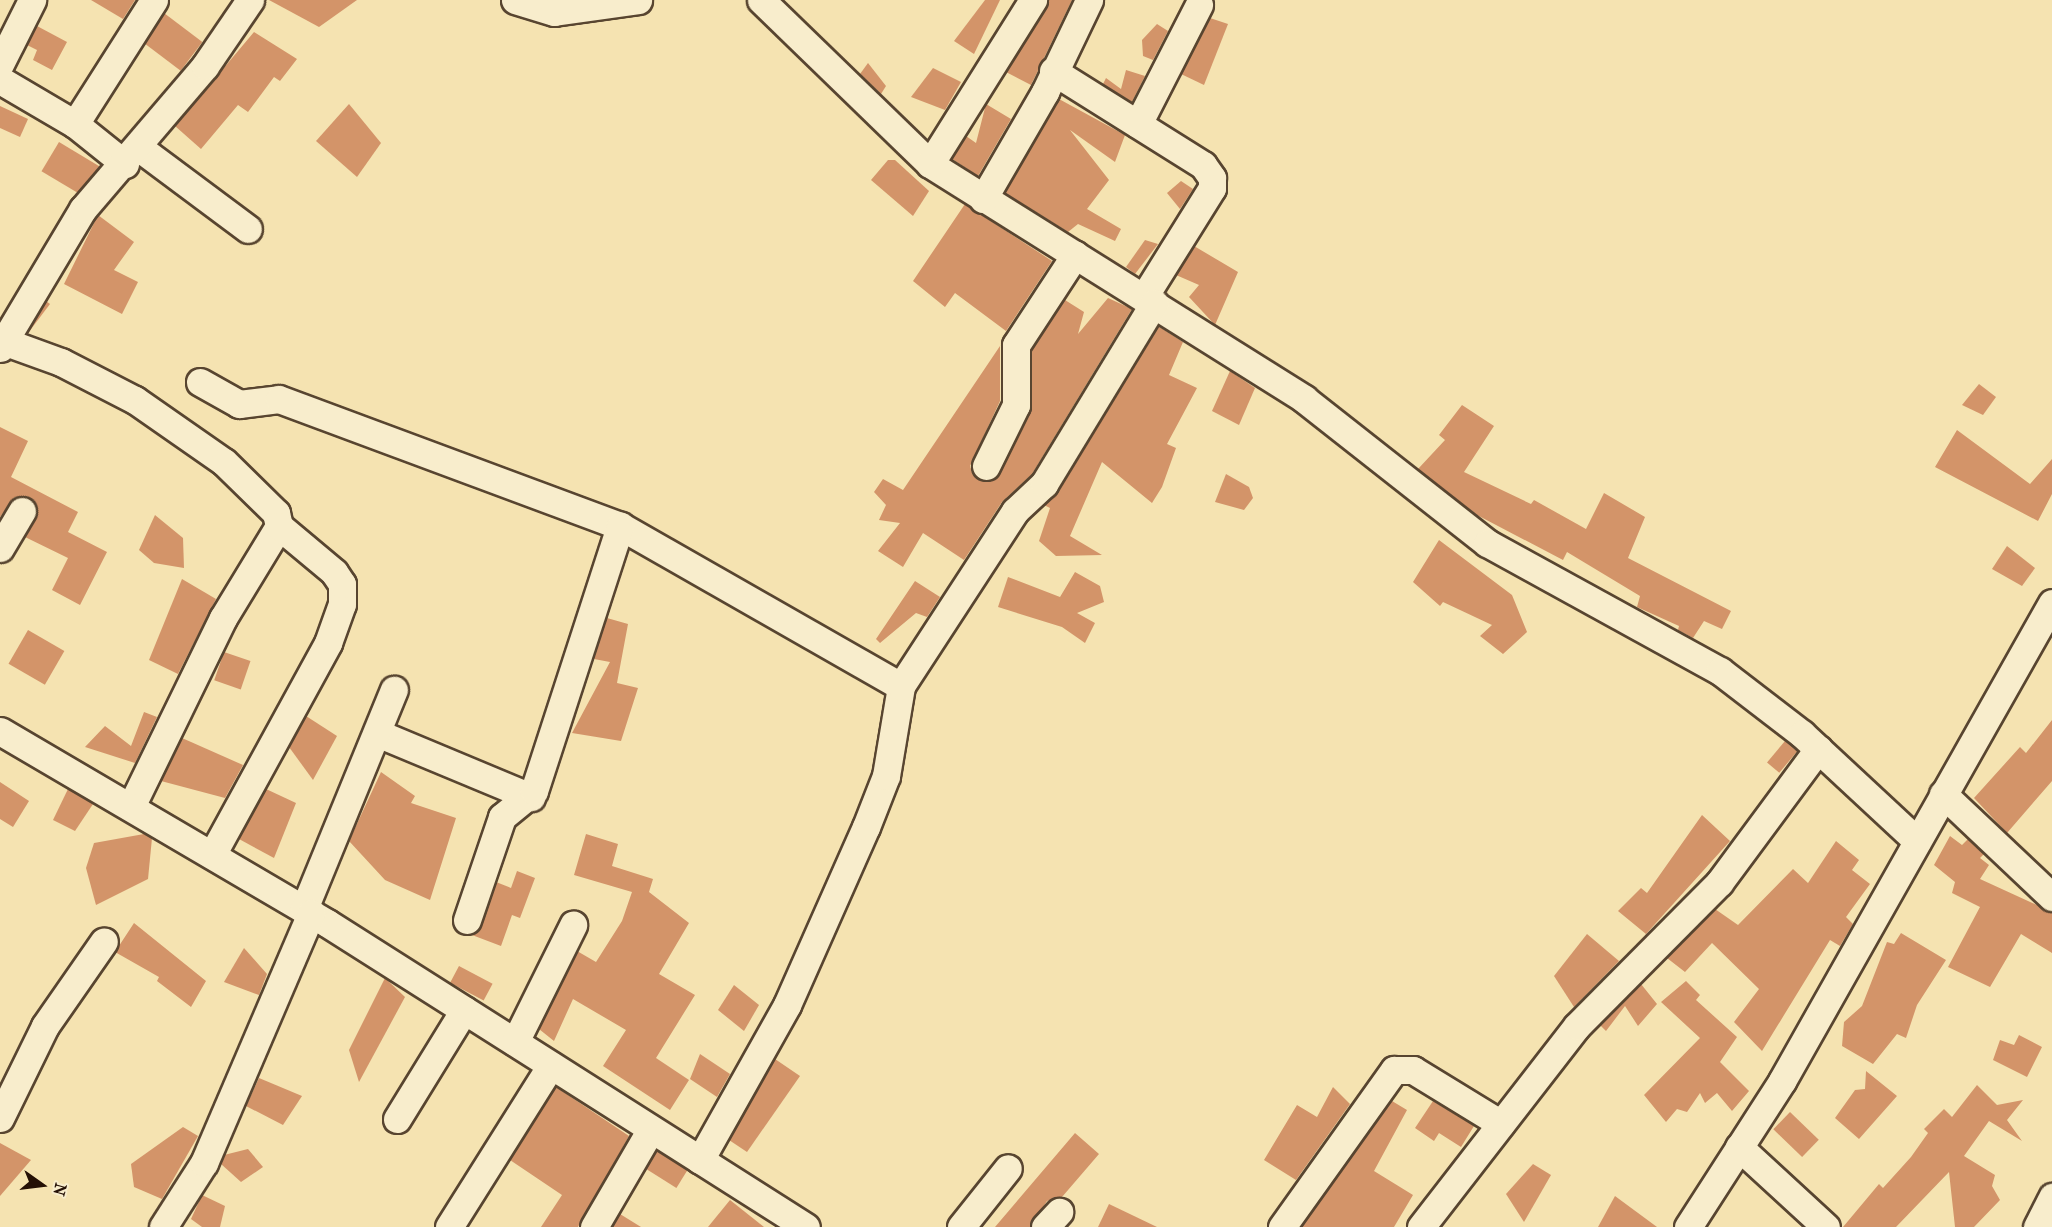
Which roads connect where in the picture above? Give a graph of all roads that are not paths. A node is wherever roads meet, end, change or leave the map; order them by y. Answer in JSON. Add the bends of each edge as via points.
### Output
{"nodes":[{"id":1,"x":32,"y":0,"type":"edge"},
{"id":2,"x":154,"y":0,"type":"edge"},
{"id":3,"x":250,"y":0,"type":"edge"},
{"id":4,"x":515,"y":0,"type":"edge"},
{"id":5,"x":638,"y":0,"type":"edge"},
{"id":6,"x":761,"y":0,"type":"edge"},
{"id":7,"x":1033,"y":0,"type":"edge"},
{"id":8,"x":1089,"y":0,"type":"edge"},
{"id":9,"x":1199,"y":5,"type":"dead end"},
{"id":10,"x":0,"y":64,"type":"edge"},
{"id":11,"x":1053,"y":71,"type":"junction"},
{"id":12,"x":0,"y":80,"type":"edge"},
{"id":13,"x":75,"y":124,"type":"junction"},
{"id":14,"x":1138,"y":124,"type":"junction"},
{"id":15,"x":131,"y":155,"type":"junction"},
{"id":16,"x":930,"y":164,"type":"junction"},
{"id":17,"x":983,"y":199,"type":"junction"},
{"id":18,"x":248,"y":229,"type":"dead end"},
{"id":19,"x":1075,"y":255,"type":"junction"},
{"id":20,"x":1149,"y":300,"type":"junction"},
{"id":21,"x":2,"y":344,"type":"edge"},
{"id":22,"x":200,"y":382,"type":"dead end"},
{"id":23,"x":986,"y":466,"type":"dead end"},
{"id":24,"x":22,"y":511,"type":"dead end"},
{"id":25,"x":279,"y":526,"type":"junction"},
{"id":26,"x":620,"y":526,"type":"junction"},
{"id":27,"x":0,"y":548,"type":"edge"},
{"id":28,"x":2052,"y":603,"type":"edge"},
{"id":29,"x":901,"y":686,"type":"junction"},
{"id":30,"x":394,"y":690,"type":"dead end"},
{"id":31,"x":0,"y":731,"type":"edge"},
{"id":32,"x":377,"y":733,"type":"junction"},
{"id":33,"x":1818,"y":749,"type":"junction"},
{"id":34,"x":1943,"y":794,"type":"junction"},
{"id":35,"x":531,"y":797,"type":"junction"},
{"id":36,"x":131,"y":807,"type":"junction"},
{"id":37,"x":1917,"y":841,"type":"junction"},
{"id":38,"x":212,"y":855,"type":"junction"},
{"id":39,"x":2052,"y":897,"type":"edge"},
{"id":40,"x":308,"y":911,"type":"junction"},
{"id":41,"x":467,"y":920,"type":"dead end"},
{"id":42,"x":573,"y":925,"type":"dead end"},
{"id":43,"x":104,"y":941,"type":"dead end"},
{"id":44,"x":464,"y":1010,"type":"junction"},
{"id":45,"x":515,"y":1042,"type":"junction"},
{"id":46,"x":551,"y":1065,"type":"junction"},
{"id":47,"x":0,"y":1118,"type":"edge"},
{"id":48,"x":397,"y":1119,"type":"dead end"},
{"id":49,"x":1501,"y":1124,"type":"junction"},
{"id":50,"x":651,"y":1129,"type":"junction"},
{"id":51,"x":1739,"y":1147,"type":"junction"},
{"id":52,"x":700,"y":1160,"type":"junction"},
{"id":53,"x":1008,"y":1168,"type":"dead end"},
{"id":54,"x":2052,"y":1197,"type":"edge"},
{"id":55,"x":163,"y":1227,"type":"edge"},
{"id":56,"x":449,"y":1227,"type":"edge"},
{"id":57,"x":594,"y":1227,"type":"edge"},
{"id":58,"x":806,"y":1227,"type":"edge"},
{"id":59,"x":961,"y":1227,"type":"edge"},
{"id":60,"x":1282,"y":1227,"type":"edge"},
{"id":61,"x":1421,"y":1227,"type":"edge"},
{"id":62,"x":1688,"y":1227,"type":"edge"},
{"id":63,"x":1826,"y":1227,"type":"edge"},
{"id":64,"x":2037,"y":1227,"type":"edge"}],
"edges":[{"from":1,"to":10,"type":"street"},
{"from":2,"to":13,"type":"street"},
{"from":3,"to":15,"type":"street","via":[[205,66]]},
{"from":4,"to":5,"type":"street","via":[[554,12]]},
{"from":6,"to":16,"type":"street"},
{"from":7,"to":16,"type":"street"},
{"from":8,"to":11,"type":"street"},
{"from":9,"to":14,"type":"street"},
{"from":11,"to":14,"type":"street"},
{"from":11,"to":17,"type":"street"},
{"from":12,"to":13,"type":"street"},
{"from":13,"to":15,"type":"street"},
{"from":14,"to":20,"type":"street","via":[[1203,165],[1212,178],[1212,189]]},
{"from":15,"to":18,"type":"street"},
{"from":15,"to":21,"type":"street","via":[[83,208]]},
{"from":16,"to":17,"type":"street"},
{"from":17,"to":19,"type":"street"},
{"from":19,"to":20,"type":"street"},
{"from":19,"to":23,"type":"street","via":[[1016,345],[1016,405]]},
{"from":20,"to":29,"type":"street","via":[[1044,484],[1015,511]]},
{"from":20,"to":33,"type":"street","via":[[1304,399],[1487,543],[1720,671]]},
{"from":21,"to":25,"type":"street","via":[[104,382],[144,406],[264,497]]},
{"from":22,"to":26,"type":"street","via":[[240,404],[279,399]]},
{"from":24,"to":27,"type":"street"},
{"from":25,"to":36,"type":"street","via":[[223,618]]},
{"from":25,"to":38,"type":"street","via":[[334,572],[342,584],[342,604],[328,643]]},
{"from":26,"to":29,"type":"street"},
{"from":26,"to":35,"type":"street"},
{"from":28,"to":34,"type":"street"},
{"from":29,"to":52,"type":"street","via":[[886,776],[866,827],[787,1005]]},
{"from":30,"to":32,"type":"street"},
{"from":31,"to":36,"type":"street"},
{"from":32,"to":35,"type":"street"},
{"from":32,"to":40,"type":"street"},
{"from":33,"to":37,"type":"street"},
{"from":33,"to":49,"type":"street","via":[[1719,883],[1622,975]]},
{"from":34,"to":37,"type":"street"},
{"from":34,"to":39,"type":"street"},
{"from":35,"to":41,"type":"street","via":[[502,817]]},
{"from":36,"to":38,"type":"street"},
{"from":37,"to":51,"type":"street"},
{"from":38,"to":40,"type":"street"},
{"from":40,"to":44,"type":"street"},
{"from":40,"to":55,"type":"street","via":[[204,1163]]},
{"from":42,"to":45,"type":"street"},
{"from":43,"to":47,"type":"street","via":[[45,1026]]},
{"from":44,"to":45,"type":"street"},
{"from":44,"to":48,"type":"street"},
{"from":45,"to":46,"type":"street"},
{"from":46,"to":50,"type":"street"},
{"from":46,"to":56,"type":"street"},
{"from":49,"to":60,"type":"street","via":[[1413,1070],[1394,1070]]},
{"from":49,"to":61,"type":"street"},
{"from":50,"to":52,"type":"street"},
{"from":50,"to":57,"type":"street"},
{"from":51,"to":62,"type":"street"},
{"from":51,"to":63,"type":"street"},
{"from":52,"to":58,"type":"street"},
{"from":53,"to":59,"type":"street"},
{"from":54,"to":64,"type":"street"}]}
